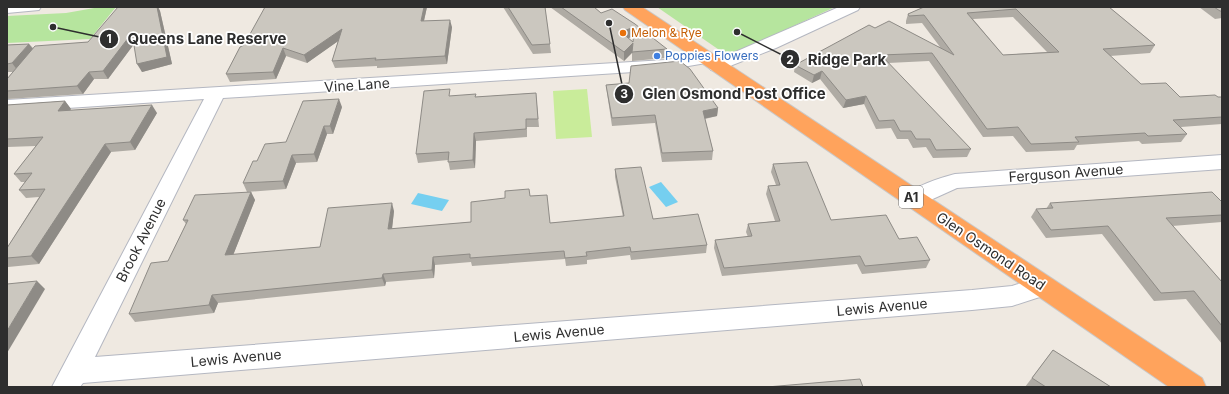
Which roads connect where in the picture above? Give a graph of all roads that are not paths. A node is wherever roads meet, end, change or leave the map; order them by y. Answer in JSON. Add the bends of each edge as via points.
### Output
{"nodes":[{"id":1,"x":33,"y":7,"type":"edge"},
{"id":2,"x":631,"y":7,"type":"edge"},
{"id":3,"x":852,"y":7,"type":"edge"},
{"id":4,"x":7,"y":8,"type":"edge"},
{"id":5,"x":711,"y":62,"type":"junction"},
{"id":6,"x":216,"y":94,"type":"junction"},
{"id":7,"x":7,"y":106,"type":"edge"},
{"id":8,"x":1222,"y":162,"type":"edge"},
{"id":9,"x":915,"y":199,"type":"junction"},
{"id":10,"x":1043,"y":286,"type":"junction"},
{"id":11,"x":70,"y":379,"type":"edge"},
{"id":12,"x":1192,"y":387,"type":"edge"}],
"edges":[{"from":1,"to":4,"type":"street"},
{"from":2,"to":5,"type":"highway","name":"Glen Osmond Road","number":"A1"},
{"from":3,"to":5,"type":"street","name":"Vine Lane","via":[[770,44]]},
{"from":5,"to":6,"type":"street","name":"Vine Lane"},
{"from":5,"to":9,"type":"highway","name":"Glen Osmond Road","number":"A1"},
{"from":6,"to":7,"type":"street","name":"Vine Lane"},
{"from":6,"to":11,"type":"street","name":"Brook Avenue"},
{"from":8,"to":9,"type":"street","name":"Ferguson Avenue","via":[[954,181]]},
{"from":9,"to":10,"type":"highway","name":"Glen Osmond Road","number":"A1"},
{"from":10,"to":11,"type":"street","name":"Lewis Avenue","via":[[1012,296],[972,300]]},
{"from":10,"to":12,"type":"highway","name":"Glen Osmond Road","number":"A1"}]}
